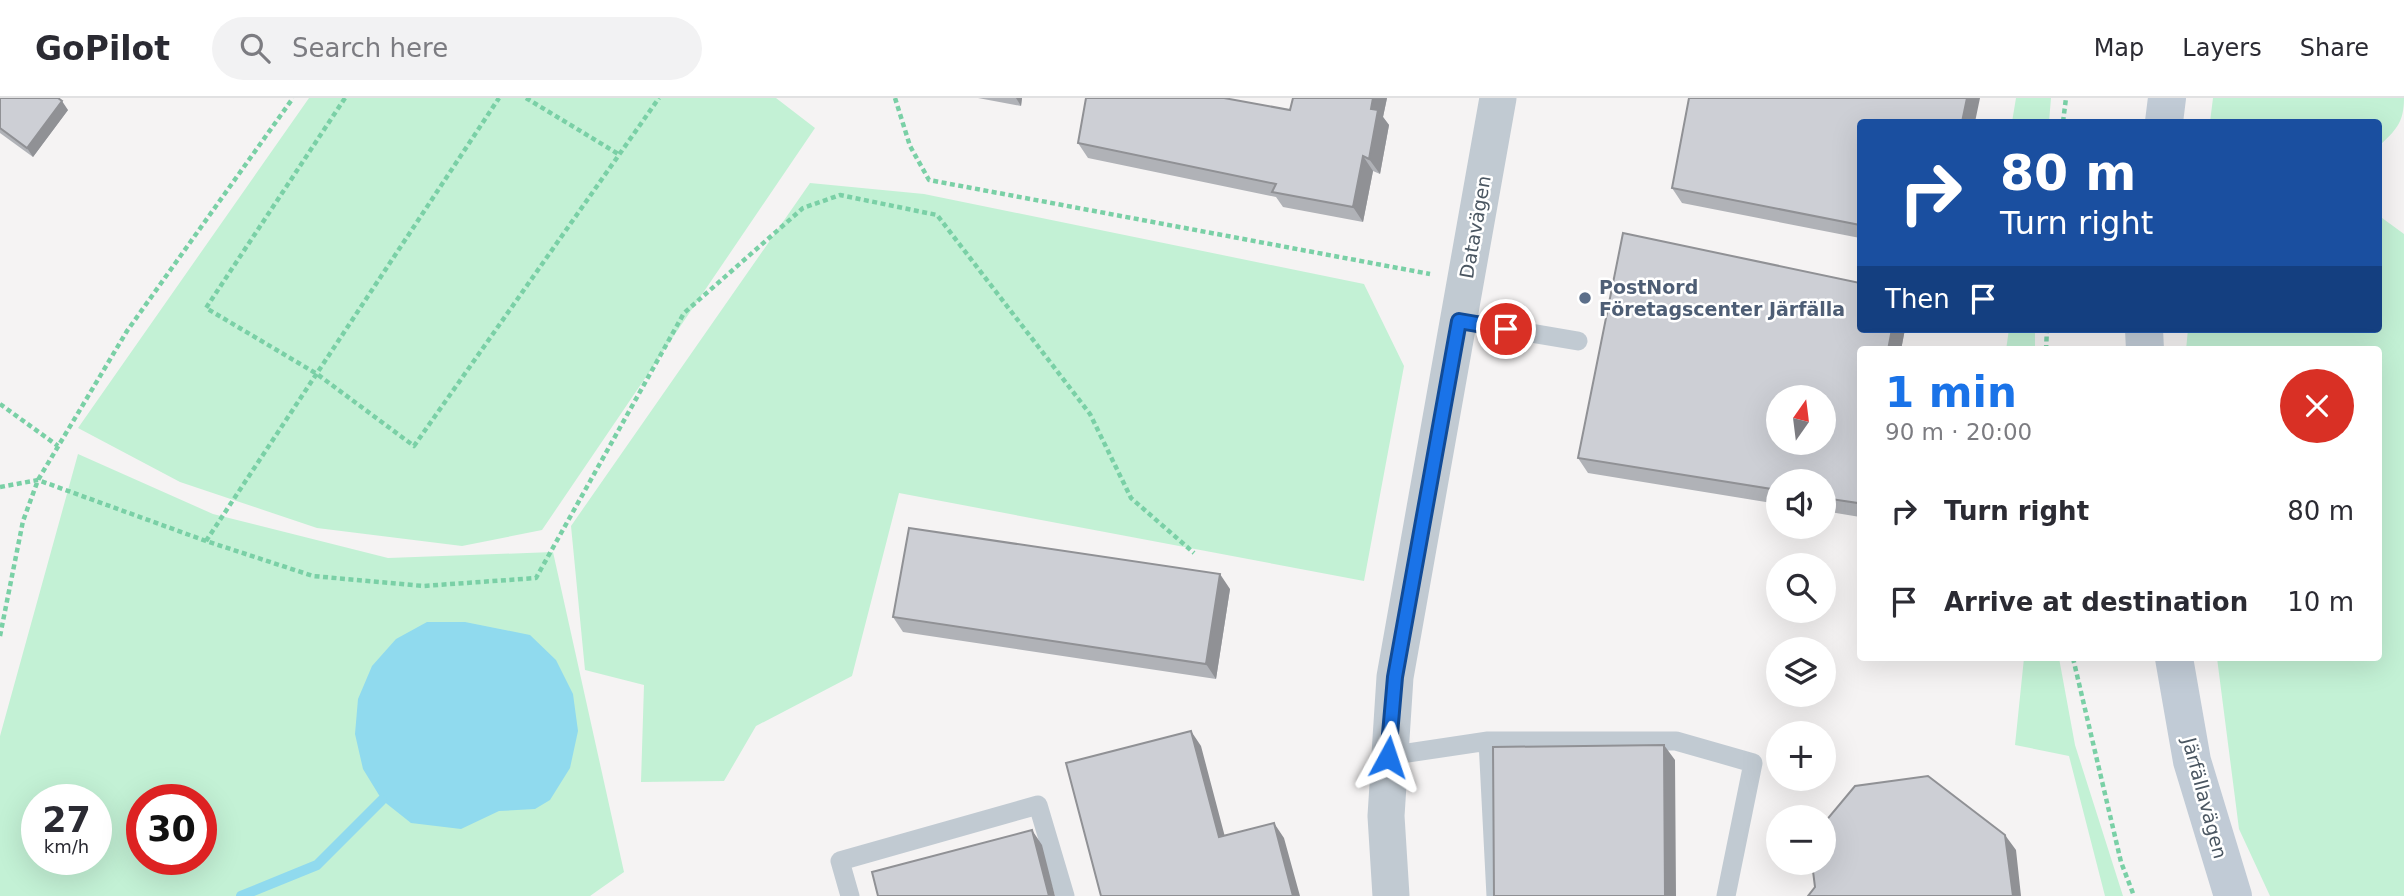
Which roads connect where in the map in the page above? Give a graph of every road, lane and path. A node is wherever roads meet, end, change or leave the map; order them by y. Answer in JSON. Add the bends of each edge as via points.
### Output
{"nodes":[{"id":1,"x":293,"y":98,"type":"edge"},
{"id":2,"x":345,"y":98,"type":"edge"},
{"id":3,"x":499,"y":98,"type":"edge"},
{"id":4,"x":526,"y":98,"type":"edge"},
{"id":5,"x":659,"y":98,"type":"edge"},
{"id":6,"x":895,"y":98,"type":"edge"},
{"id":7,"x":1497,"y":98,"type":"edge"},
{"id":8,"x":2066,"y":98,"type":"edge"},
{"id":9,"x":2168,"y":98,"type":"edge"},
{"id":10,"x":2063,"y":119,"type":"edge"},
{"id":11,"x":2164,"y":119,"type":"edge"},
{"id":12,"x":620,"y":155,"type":"junction"},
{"id":13,"x":1466,"y":280,"type":"junction"},
{"id":14,"x":1459,"y":321,"type":"junction"},
{"id":15,"x":1578,"y":341,"type":"dead end"},
{"id":16,"x":317,"y":374,"type":"junction"},
{"id":17,"x":0,"y":404,"type":"edge"},
{"id":18,"x":58,"y":446,"type":"junction"},
{"id":19,"x":38,"y":480,"type":"junction"},
{"id":20,"x":0,"y":486,"type":"edge"},
{"id":21,"x":206,"y":541,"type":"junction"},
{"id":22,"x":1194,"y":553,"type":"dead end"},
{"id":23,"x":0,"y":636,"type":"edge"},
{"id":24,"x":2074,"y":661,"type":"edge"},
{"id":25,"x":2175,"y":661,"type":"edge"},
{"id":26,"x":1488,"y":741,"type":"junction"},
{"id":27,"x":1388,"y":757,"type":"junction"},
{"id":28,"x":850,"y":896,"type":"edge"},
{"id":29,"x":1065,"y":896,"type":"edge"},
{"id":30,"x":1391,"y":896,"type":"edge"},
{"id":31,"x":1496,"y":896,"type":"edge"},
{"id":32,"x":1726,"y":896,"type":"edge"},
{"id":33,"x":2134,"y":896,"type":"edge"},
{"id":34,"x":2233,"y":896,"type":"edge"}],
"edges":[{"from":1,"to":18,"type":"path","via":[[127,331]]},
{"from":2,"to":16,"type":"path","via":[[206,308]]},
{"from":3,"to":16,"type":"path"},
{"from":4,"to":12,"type":"path"},
{"from":5,"to":12,"type":"path"},
{"from":6,"to":13,"type":"path","via":[[910,146],[929,180]]},
{"from":7,"to":13,"type":"street","name":"Datavägen"},
{"from":8,"to":10,"type":"path"},
{"from":9,"to":11,"type":"street"},
{"from":12,"to":16,"type":"path","via":[[414,446]]},
{"from":13,"to":14,"type":"street","name":"Datavägen"},
{"from":14,"to":15,"type":"lane"},
{"from":14,"to":27,"type":"street","name":"Datavägen","via":[[1395,677]]},
{"from":16,"to":21,"type":"path"},
{"from":17,"to":18,"type":"path"},
{"from":18,"to":19,"type":"path"},
{"from":19,"to":20,"type":"path"},
{"from":19,"to":21,"type":"path"},
{"from":19,"to":23,"type":"path","via":[[23,521]]},
{"from":21,"to":22,"type":"path","via":[[313,576],[423,586],[536,578],[684,313],[803,208],[840,195],[936,215],[1090,414],[1131,498]]},
{"from":24,"to":33,"type":"path","via":[[2121,862]]},
{"from":25,"to":34,"type":"street","name":"Järfällavägen","via":[[2192,761]]},
{"from":26,"to":27,"type":"lane"},
{"from":26,"to":31,"type":"lane"},
{"from":26,"to":32,"type":"lane","via":[[1676,741],[1753,763]]},
{"from":27,"to":30,"type":"street","name":"Datavägen"},
{"from":28,"to":29,"type":"lane","via":[[840,861],[1038,806]]}]}
